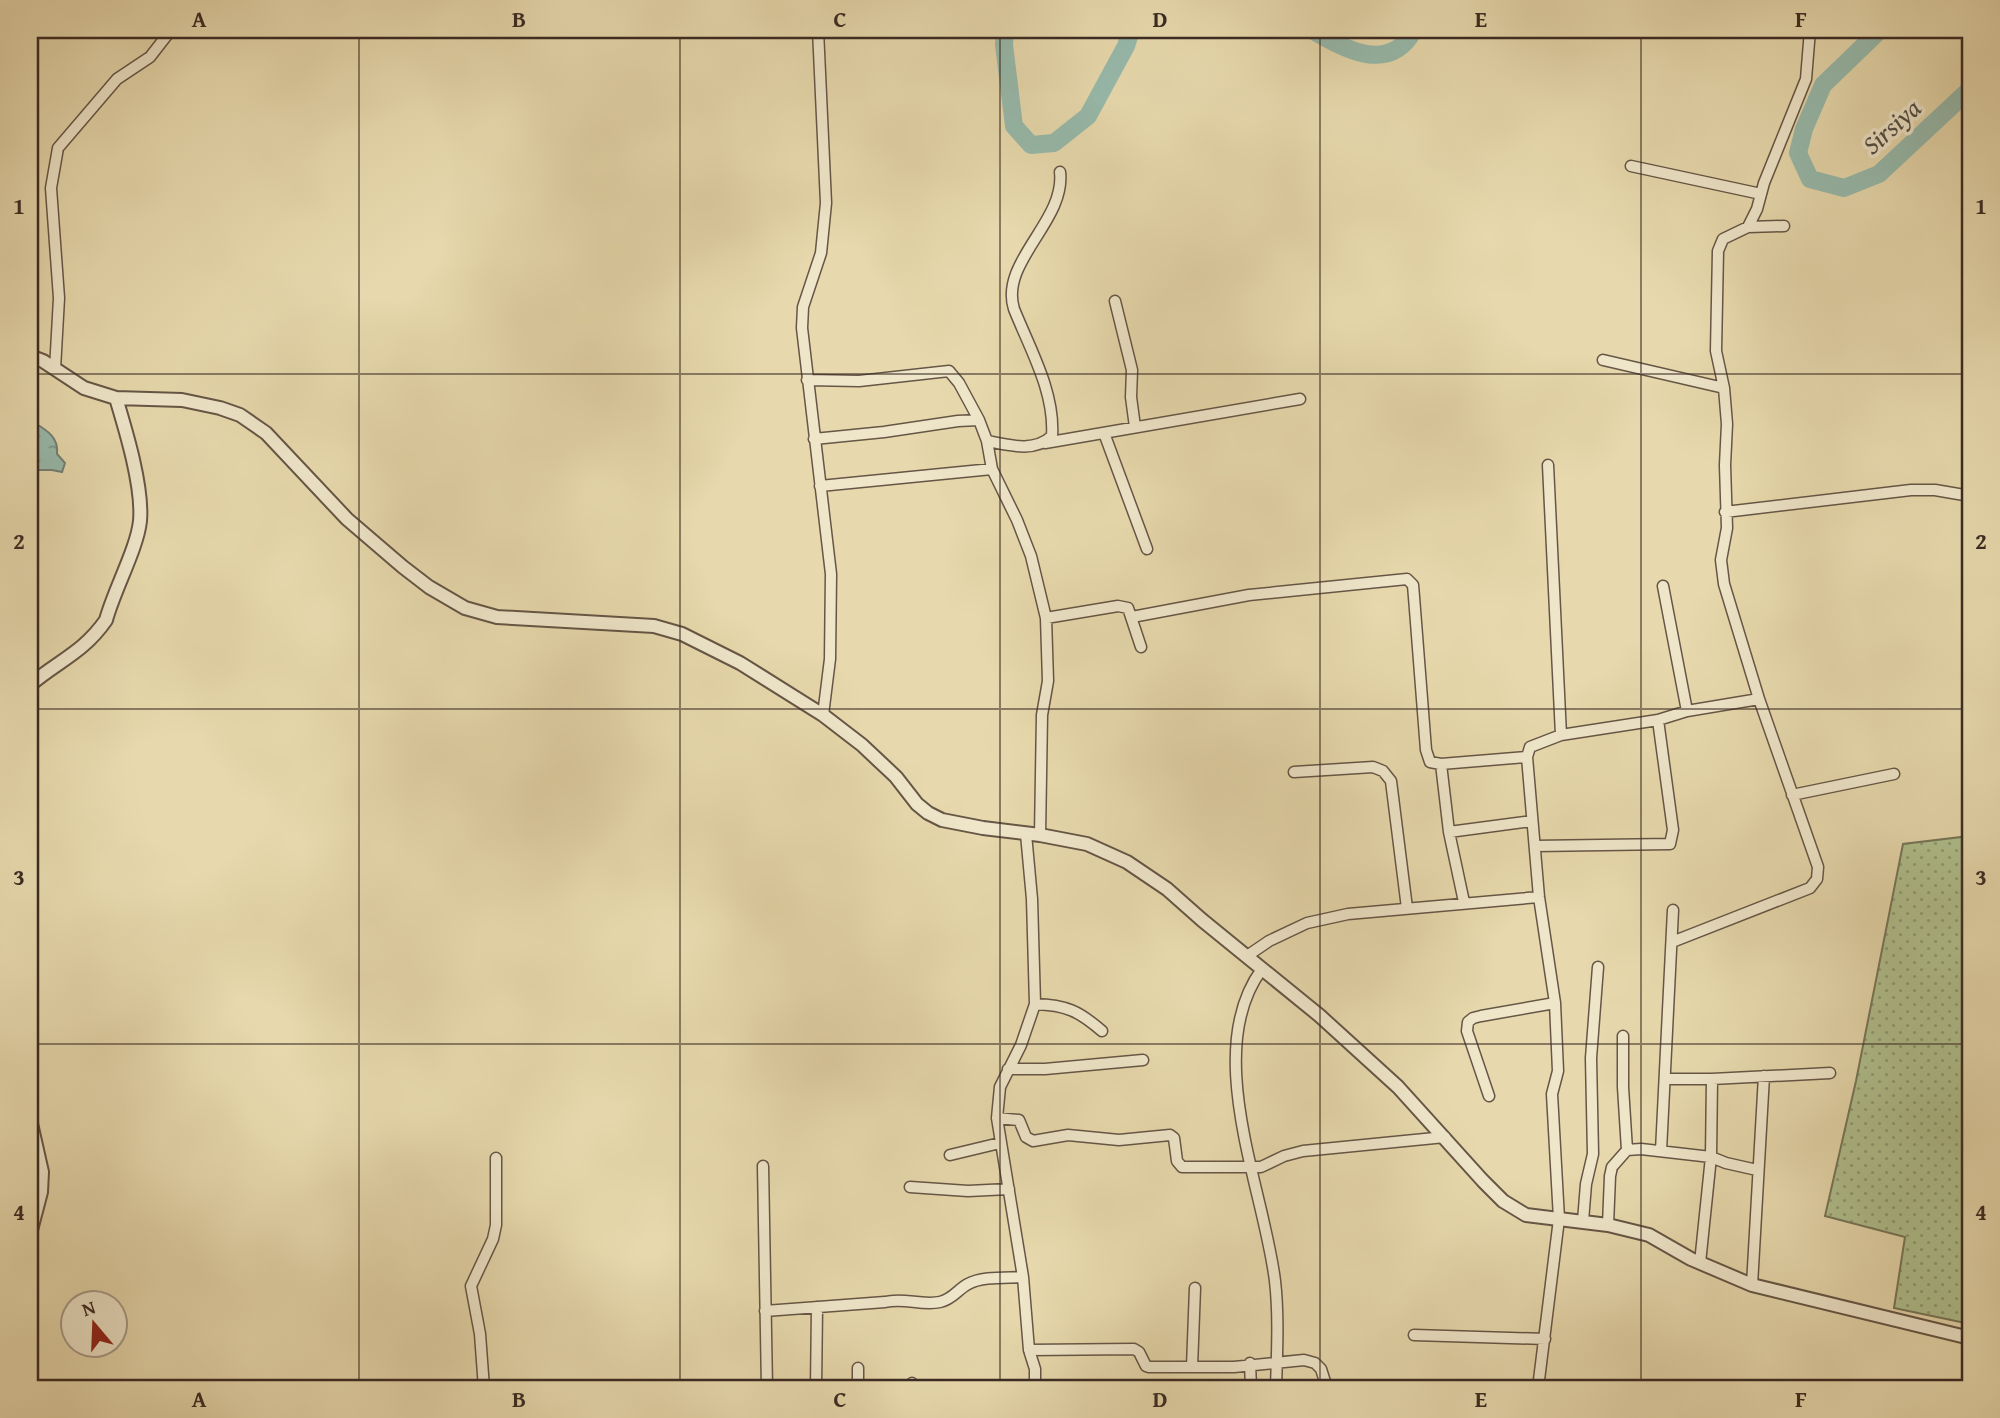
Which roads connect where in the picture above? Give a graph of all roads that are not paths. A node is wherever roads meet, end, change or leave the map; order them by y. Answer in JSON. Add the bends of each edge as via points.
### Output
{"nodes":[{"id":1,"x":171,"y":30,"type":"edge"},
{"id":2,"x":818,"y":30,"type":"edge"},
{"id":3,"x":1810,"y":30,"type":"edge"},
{"id":4,"x":1631,"y":166,"type":"dead end"},
{"id":5,"x":1060,"y":172,"type":"dead end"},
{"id":6,"x":1761,"y":194,"type":"junction"},
{"id":7,"x":1784,"y":226,"type":"dead end"},
{"id":8,"x":1748,"y":227,"type":"junction"},
{"id":9,"x":1115,"y":300,"type":"dead end"},
{"id":10,"x":35,"y":358,"type":"edge"},
{"id":11,"x":1603,"y":360,"type":"dead end"},
{"id":12,"x":55,"y":369,"type":"junction"},
{"id":13,"x":807,"y":380,"type":"junction"},
{"id":14,"x":1724,"y":388,"type":"junction"},
{"id":15,"x":116,"y":398,"type":"junction"},
{"id":16,"x":1300,"y":399,"type":"dead end"},
{"id":17,"x":979,"y":420,"type":"junction"},
{"id":18,"x":1135,"y":428,"type":"junction"},
{"id":19,"x":1104,"y":433,"type":"junction"},
{"id":20,"x":814,"y":439,"type":"junction"},
{"id":21,"x":987,"y":441,"type":"junction"},
{"id":22,"x":1044,"y":443,"type":"junction"},
{"id":23,"x":1548,"y":465,"type":"dead end"},
{"id":24,"x":992,"y":469,"type":"junction"},
{"id":25,"x":820,"y":486,"type":"junction"},
{"id":26,"x":1970,"y":496,"type":"edge"},
{"id":27,"x":1970,"y":505,"type":"edge"},
{"id":28,"x":1725,"y":512,"type":"junction"},
{"id":29,"x":1970,"y":533,"type":"edge"},
{"id":30,"x":1147,"y":549,"type":"dead end"},
{"id":31,"x":1663,"y":586,"type":"dead end"},
{"id":32,"x":1132,"y":617,"type":"junction"},
{"id":33,"x":1046,"y":618,"type":"junction"},
{"id":34,"x":1141,"y":646,"type":"dead end"},
{"id":35,"x":30,"y":685,"type":"edge"},
{"id":36,"x":1759,"y":699,"type":"junction"},
{"id":37,"x":1688,"y":712,"type":"junction"},
{"id":38,"x":823,"y":715,"type":"junction"},
{"id":39,"x":1658,"y":720,"type":"junction"},
{"id":40,"x":1561,"y":735,"type":"junction"},
{"id":41,"x":1527,"y":757,"type":"junction"},
{"id":42,"x":1441,"y":764,"type":"junction"},
{"id":43,"x":1294,"y":772,"type":"dead end"},
{"id":44,"x":1894,"y":774,"type":"dead end"},
{"id":45,"x":1792,"y":795,"type":"junction"},
{"id":46,"x":1532,"y":821,"type":"junction"},
{"id":47,"x":1449,"y":832,"type":"junction"},
{"id":48,"x":1026,"y":834,"type":"junction"},
{"id":49,"x":1040,"y":835,"type":"junction"},
{"id":50,"x":1535,"y":846,"type":"junction"},
{"id":51,"x":1539,"y":897,"type":"junction"},
{"id":52,"x":1464,"y":902,"type":"junction"},
{"id":53,"x":1407,"y":908,"type":"junction"},
{"id":54,"x":1674,"y":910,"type":"dead end"},
{"id":55,"x":1672,"y":942,"type":"junction"},
{"id":56,"x":1247,"y":956,"type":"junction"},
{"id":57,"x":1598,"y":967,"type":"dead end"},
{"id":58,"x":1262,"y":969,"type":"junction"},
{"id":59,"x":1555,"y":1003,"type":"junction"},
{"id":60,"x":1035,"y":1004,"type":"junction"},
{"id":61,"x":1102,"y":1031,"type":"dead end"},
{"id":62,"x":1623,"y":1036,"type":"dead end"},
{"id":63,"x":1143,"y":1060,"type":"dead end"},
{"id":64,"x":1008,"y":1069,"type":"junction"},
{"id":65,"x":1830,"y":1073,"type":"dead end"},
{"id":66,"x":1764,"y":1076,"type":"junction"},
{"id":67,"x":1667,"y":1079,"type":"junction"},
{"id":68,"x":1712,"y":1079,"type":"junction"},
{"id":69,"x":1489,"y":1096,"type":"dead end"},
{"id":70,"x":997,"y":1118,"type":"junction"},
{"id":71,"x":30,"y":1119,"type":"edge"},
{"id":72,"x":1445,"y":1137,"type":"junction"},
{"id":73,"x":1000,"y":1143,"type":"junction"},
{"id":74,"x":1628,"y":1150,"type":"junction"},
{"id":75,"x":1661,"y":1151,"type":"junction"},
{"id":76,"x":950,"y":1155,"type":"dead end"},
{"id":77,"x":1711,"y":1157,"type":"junction"},
{"id":78,"x":496,"y":1158,"type":"dead end"},
{"id":79,"x":763,"y":1166,"type":"dead end"},
{"id":80,"x":1249,"y":1166,"type":"junction"},
{"id":81,"x":1757,"y":1170,"type":"junction"},
{"id":82,"x":910,"y":1187,"type":"dead end"},
{"id":83,"x":1009,"y":1189,"type":"junction"},
{"id":84,"x":1559,"y":1219,"type":"junction"},
{"id":85,"x":1583,"y":1221,"type":"junction"},
{"id":86,"x":1608,"y":1225,"type":"junction"},
{"id":87,"x":30,"y":1234,"type":"edge"},
{"id":88,"x":1700,"y":1263,"type":"junction"},
{"id":89,"x":1023,"y":1277,"type":"junction"},
{"id":90,"x":1752,"y":1285,"type":"junction"},
{"id":91,"x":1195,"y":1288,"type":"dead end"},
{"id":92,"x":817,"y":1307,"type":"junction"},
{"id":93,"x":765,"y":1311,"type":"junction"},
{"id":94,"x":1414,"y":1335,"type":"dead end"},
{"id":95,"x":1970,"y":1338,"type":"edge"},
{"id":96,"x":1545,"y":1339,"type":"junction"},
{"id":97,"x":1029,"y":1350,"type":"junction"},
{"id":98,"x":1277,"y":1362,"type":"junction"},
{"id":99,"x":1251,"y":1363,"type":"junction"},
{"id":100,"x":1192,"y":1367,"type":"junction"},
{"id":101,"x":858,"y":1368,"type":"dead end"},
{"id":102,"x":484,"y":1388,"type":"edge"},
{"id":103,"x":767,"y":1388,"type":"edge"},
{"id":104,"x":816,"y":1388,"type":"edge"},
{"id":105,"x":858,"y":1388,"type":"edge"},
{"id":106,"x":1035,"y":1388,"type":"edge"},
{"id":107,"x":1251,"y":1388,"type":"edge"},
{"id":108,"x":1276,"y":1388,"type":"edge"},
{"id":109,"x":1327,"y":1388,"type":"edge"},
{"id":110,"x":1538,"y":1388,"type":"edge"}],
"edges":[{"from":1,"to":12,"type":"street","via":[[150,57],[117,79],[58,148],[51,188],[59,298]]},
{"from":2,"to":13,"type":"street","via":[[825,203],[821,253],[803,307]]},
{"from":3,"to":6,"type":"street","via":[[1806,79]]},
{"from":4,"to":6,"type":"street"},
{"from":5,"to":22,"type":"street","via":[[1062,185],[1056,202],[1011,284],[1011,300],[1051,409],[1052,436]]},
{"from":6,"to":8,"type":"street"},
{"from":7,"to":8,"type":"street"},
{"from":8,"to":14,"type":"street","via":[[1723,239],[1718,251],[1716,351]]},
{"from":9,"to":18,"type":"street","via":[[1132,370]]},
{"from":10,"to":12,"type":"street"},
{"from":11,"to":14,"type":"street"},
{"from":12,"to":15,"type":"street","via":[[84,388]]},
{"from":13,"to":17,"type":"street","via":[[859,381],[948,372]]},
{"from":13,"to":20,"type":"street"},
{"from":14,"to":28,"type":"street"},
{"from":15,"to":35,"type":"street","via":[[130,446],[140,523],[106,620],[83,648]]},
{"from":15,"to":38,"type":"street","via":[[182,400],[220,408],[253,423],[347,519],[412,574],[466,608],[498,617],[654,626],[682,634],[740,663]]},
{"from":16,"to":18,"type":"street"},
{"from":17,"to":20,"type":"street"},
{"from":17,"to":21,"type":"street"},
{"from":18,"to":19,"type":"street"},
{"from":19,"to":22,"type":"street"},
{"from":19,"to":30,"type":"street"},
{"from":20,"to":25,"type":"street"},
{"from":21,"to":22,"type":"street","via":[[1014,446]]},
{"from":21,"to":24,"type":"street"},
{"from":23,"to":40,"type":"street"},
{"from":24,"to":25,"type":"street"},
{"from":24,"to":33,"type":"street","via":[[1031,556]]},
{"from":25,"to":38,"type":"street","via":[[831,574],[830,659]]},
{"from":26,"to":28,"type":"street","via":[[1911,490]]},
{"from":27,"to":29,"type":"street"},
{"from":28,"to":36,"type":"street","via":[[1724,584]]},
{"from":31,"to":37,"type":"street"},
{"from":32,"to":33,"type":"street","via":[[1128,608],[1118,606]]},
{"from":32,"to":34,"type":"street"},
{"from":32,"to":42,"type":"street","via":[[1249,595],[1407,579],[1415,597],[1426,750],[1430,762]]},
{"from":33,"to":49,"type":"street","via":[[1048,681],[1042,715]]},
{"from":36,"to":37,"type":"street"},
{"from":36,"to":45,"type":"street"},
{"from":37,"to":39,"type":"street"},
{"from":38,"to":48,"type":"street","via":[[862,745],[928,813],[942,820]]},
{"from":39,"to":40,"type":"street"},
{"from":39,"to":50,"type":"street","via":[[1673,830],[1670,844]]},
{"from":40,"to":41,"type":"street","via":[[1530,747]]},
{"from":41,"to":42,"type":"street"},
{"from":41,"to":46,"type":"street"},
{"from":42,"to":47,"type":"street"},
{"from":43,"to":53,"type":"street","via":[[1373,767],[1383,771],[1391,781]]},
{"from":44,"to":45,"type":"street"},
{"from":45,"to":55,"type":"street","via":[[1818,867],[1810,888]]},
{"from":46,"to":47,"type":"street"},
{"from":46,"to":50,"type":"street"},
{"from":47,"to":52,"type":"street"},
{"from":48,"to":49,"type":"street"},
{"from":48,"to":60,"type":"street"},
{"from":49,"to":56,"type":"street","via":[[1087,844],[1128,862]]},
{"from":50,"to":51,"type":"street"},
{"from":51,"to":52,"type":"street"},
{"from":51,"to":59,"type":"street"},
{"from":52,"to":53,"type":"street"},
{"from":53,"to":56,"type":"street","via":[[1307,923]]},
{"from":54,"to":55,"type":"street"},
{"from":55,"to":67,"type":"street"},
{"from":56,"to":58,"type":"street"},
{"from":57,"to":85,"type":"street","via":[[1591,1058],[1593,1154]]},
{"from":58,"to":72,"type":"street","via":[[1320,1016]]},
{"from":58,"to":80,"type":"street","via":[[1251,984],[1236,1040]]},
{"from":59,"to":69,"type":"street","via":[[1468,1022]]},
{"from":59,"to":84,"type":"street","via":[[1558,1071],[1552,1094]]},
{"from":60,"to":61,"type":"street","via":[[1072,1009]]},
{"from":60,"to":64,"type":"street"},
{"from":62,"to":74,"type":"street"},
{"from":63,"to":64,"type":"street"},
{"from":64,"to":70,"type":"street","via":[[1000,1087]]},
{"from":65,"to":66,"type":"street"},
{"from":66,"to":68,"type":"street"},
{"from":66,"to":81,"type":"street"},
{"from":67,"to":68,"type":"street"},
{"from":67,"to":75,"type":"street"},
{"from":68,"to":77,"type":"street"},
{"from":70,"to":73,"type":"street"},
{"from":70,"to":80,"type":"street","via":[[1019,1120],[1026,1137],[1033,1141],[1068,1135],[1119,1140],[1170,1135],[1182,1167]]},
{"from":71,"to":87,"type":"street","via":[[41,1172]]},
{"from":72,"to":80,"type":"street","via":[[1303,1151],[1261,1167]]},
{"from":72,"to":84,"type":"street","via":[[1503,1201],[1526,1215]]},
{"from":73,"to":76,"type":"street"},
{"from":73,"to":83,"type":"street"},
{"from":74,"to":75,"type":"street"},
{"from":74,"to":86,"type":"street","via":[[1612,1167]]},
{"from":75,"to":77,"type":"street"},
{"from":77,"to":81,"type":"street"},
{"from":77,"to":88,"type":"street"},
{"from":78,"to":102,"type":"street","via":[[496,1225],[471,1286]]},
{"from":79,"to":93,"type":"street"},
{"from":80,"to":98,"type":"street","via":[[1275,1282]]},
{"from":81,"to":90,"type":"street"},
{"from":82,"to":83,"type":"street"},
{"from":83,"to":89,"type":"street"},
{"from":84,"to":85,"type":"street"},
{"from":84,"to":96,"type":"street"},
{"from":85,"to":86,"type":"street"},
{"from":86,"to":88,"type":"street","via":[[1649,1234]]},
{"from":88,"to":90,"type":"street"},
{"from":89,"to":92,"type":"street","via":[[973,1282],[950,1299],[930,1304],[900,1299]]},
{"from":89,"to":97,"type":"street"},
{"from":90,"to":95,"type":"street"},
{"from":91,"to":100,"type":"street"},
{"from":92,"to":93,"type":"street"},
{"from":92,"to":104,"type":"street"},
{"from":93,"to":103,"type":"street"},
{"from":94,"to":96,"type":"street"},
{"from":96,"to":110,"type":"street"},
{"from":97,"to":100,"type":"street","via":[[1134,1349],[1146,1366]]},
{"from":97,"to":106,"type":"street"},
{"from":98,"to":99,"type":"street"},
{"from":98,"to":108,"type":"street"},
{"from":98,"to":109,"type":"street","via":[[1315,1363]]},
{"from":99,"to":100,"type":"street"},
{"from":99,"to":107,"type":"street"},
{"from":101,"to":105,"type":"street"}]}
